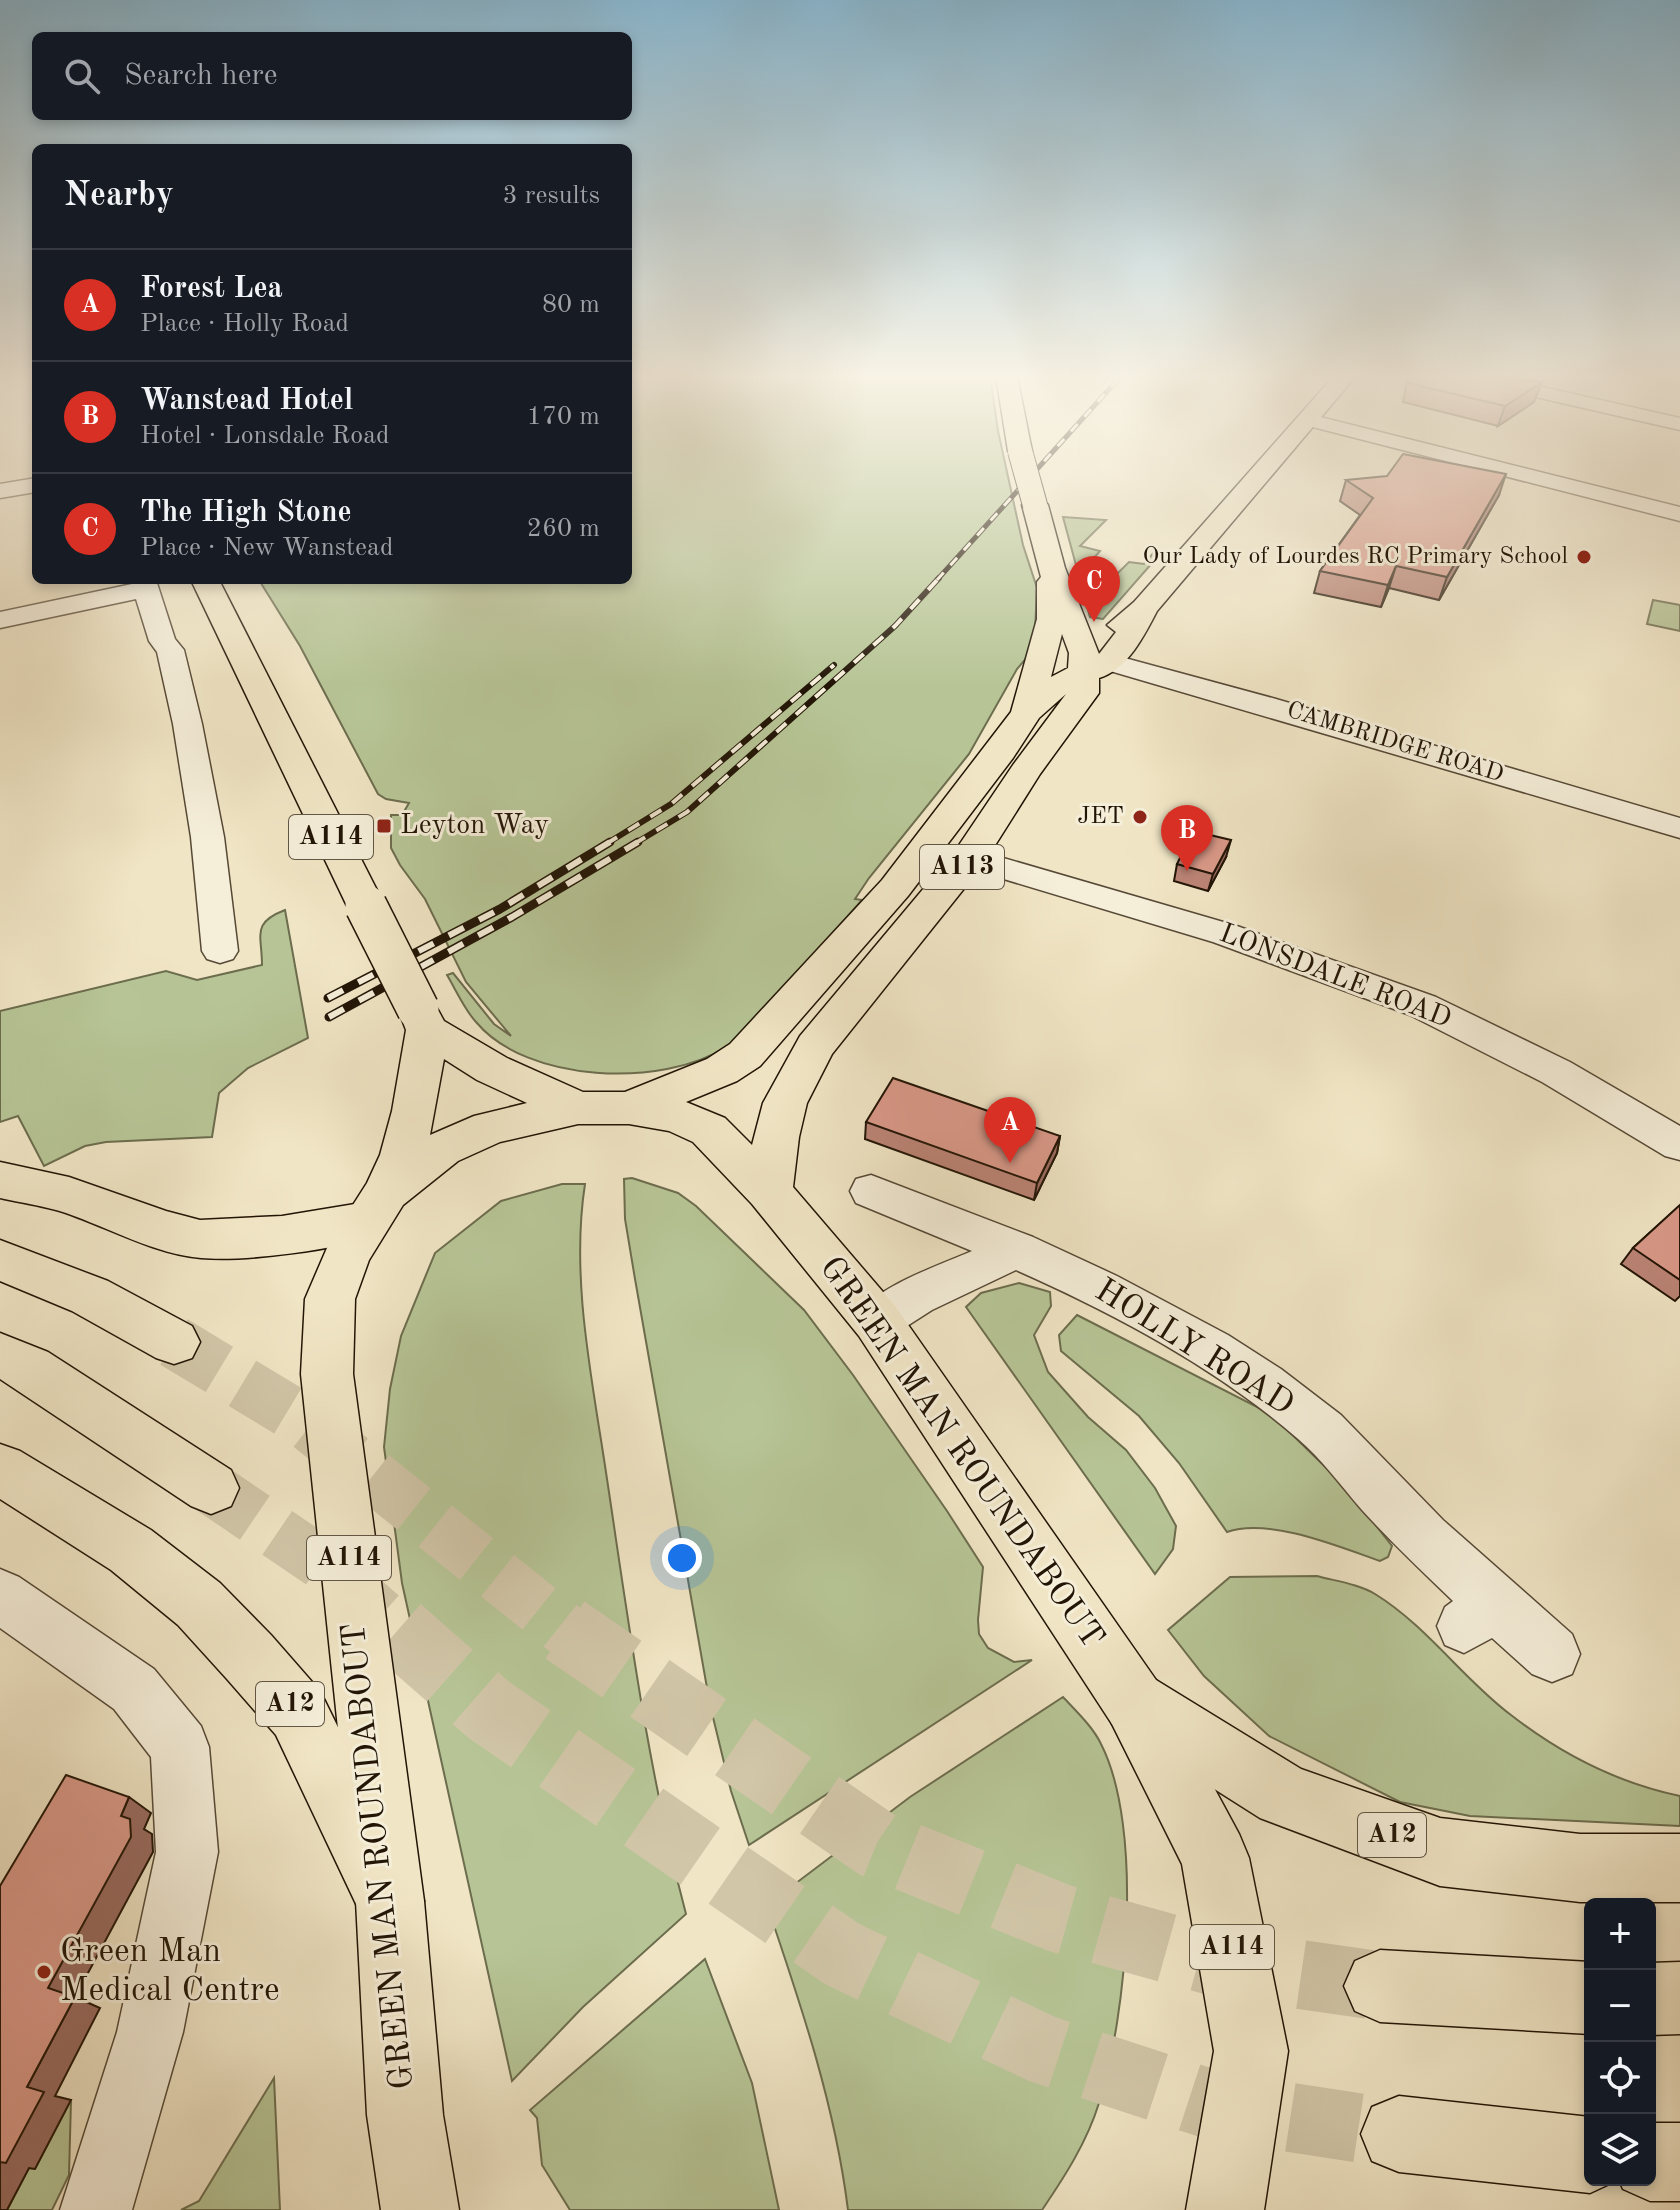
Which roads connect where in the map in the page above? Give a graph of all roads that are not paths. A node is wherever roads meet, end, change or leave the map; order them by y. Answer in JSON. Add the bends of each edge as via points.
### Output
{"nodes":[{"id":1,"x":1028,"y":479,"type":"edge"},
{"id":2,"x":1256,"y":479,"type":"edge"},
{"id":3,"x":1542,"y":479,"type":"edge"},
{"id":4,"x":32,"y":486,"type":"edge"},
{"id":5,"x":0,"y":491,"type":"edge"},
{"id":6,"x":1680,"y":514,"type":"edge"},
{"id":7,"x":1051,"y":568,"type":"junction"},
{"id":8,"x":144,"y":584,"type":"edge"},
{"id":9,"x":207,"y":584,"type":"edge"},
{"id":10,"x":0,"y":620,"type":"edge"},
{"id":11,"x":1092,"y":663,"type":"junction"},
{"id":12,"x":1027,"y":712,"type":"junction"},
{"id":13,"x":1680,"y":828,"type":"edge"},
{"id":14,"x":969,"y":858,"type":"junction"},
{"id":15,"x":220,"y":951,"type":"dead end"},
{"id":16,"x":422,"y":1020,"type":"junction"},
{"id":17,"x":578,"y":1108,"type":"junction"},
{"id":18,"x":629,"y":1108,"type":"junction"},
{"id":19,"x":1680,"y":1145,"type":"edge"},
{"id":20,"x":0,"y":1180,"type":"edge"},
{"id":21,"x":769,"y":1191,"type":"junction"},
{"id":22,"x":871,"y":1191,"type":"dead end"},
{"id":23,"x":376,"y":1206,"type":"junction"},
{"id":24,"x":1017,"y":1250,"type":"junction"},
{"id":25,"x":0,"y":1260,"type":"edge"},
{"id":26,"x":877,"y":1321,"type":"junction"},
{"id":27,"x":174,"y":1342,"type":"tunnel mouth"},
{"id":28,"x":0,"y":1355,"type":"edge"},
{"id":29,"x":0,"y":1469,"type":"edge"},
{"id":30,"x":211,"y":1488,"type":"tunnel mouth"},
{"id":31,"x":0,"y":1596,"type":"edge"},
{"id":32,"x":1552,"y":1654,"type":"dead end"},
{"id":33,"x":1134,"y":1702,"type":"junction"},
{"id":34,"x":1680,"y":1868,"type":"edge"},
{"id":35,"x":390,"y":1901,"type":"junction"},
{"id":36,"x":1380,"y":1986,"type":"tunnel mouth"},
{"id":37,"x":1584,"y":1998,"type":"edge"},
{"id":38,"x":1680,"y":1998,"type":"edge"},
{"id":39,"x":1656,"y":1999,"type":"edge"},
{"id":40,"x":1399,"y":2134,"type":"tunnel mouth"},
{"id":41,"x":1584,"y":2154,"type":"edge"},
{"id":42,"x":1656,"y":2162,"type":"edge"},
{"id":43,"x":1680,"y":2162,"type":"edge"},
{"id":44,"x":96,"y":2210,"type":"edge"},
{"id":45,"x":420,"y":2210,"type":"edge"},
{"id":46,"x":1225,"y":2210,"type":"edge"}],
"edges":[{"from":1,"to":7,"type":"main road","bridge":true},
{"from":2,"to":11,"type":"main road","number":"A113","via":[[1144,608],[1131,633]]},
{"from":3,"to":6,"type":"street"},
{"from":4,"to":5,"type":"street"},
{"from":7,"to":11,"type":"main road"},
{"from":7,"to":12,"type":"main road","via":[[1051,619]]},
{"from":8,"to":10,"type":"street"},
{"from":8,"to":15,"type":"street","via":[[188,716],[208,832]]},
{"from":9,"to":16,"type":"main road","number":"A114","bridge":true},
{"from":11,"to":12,"type":"main road","number":"A113"},
{"from":11,"to":13,"type":"street","name":"CAMBRIDGE ROAD","via":[[1266,705]]},
{"from":11,"to":14,"type":"main road","number":"A113","via":[[1083,693]]},
{"from":12,"to":18,"type":"main road","number":"A113","via":[[895,888],[745,1055],[722,1070]]},
{"from":14,"to":19,"type":"street","name":"LONSDALE ROAD","via":[[1225,934],[1423,1006],[1556,1072]]},
{"from":14,"to":21,"type":"main road","number":"A113","via":[[815,1046],[785,1103]]},
{"from":16,"to":17,"type":"main road","number":"A114","via":[[492,1069]]},
{"from":16,"to":23,"type":"main road","number":"A114","via":[[411,1126],[403,1155]]},
{"from":17,"to":18,"type":"main road","name":"GREEN MAN ROUNDABOUT","number":"A114"},
{"from":17,"to":23,"type":"main road","name":"GREEN MAN ROUNDABOUT","number":"A114","via":[[539,1114],[442,1149]]},
{"from":18,"to":21,"type":"main road","name":"GREEN MAN ROUNDABOUT","number":"A114","via":[[677,1116],[709,1130]]},
{"from":20,"to":23,"type":"main road","via":[[69,1195],[200,1239],[282,1235]]},
{"from":21,"to":26,"type":"main road","name":"GREEN MAN ROUNDABOUT","number":"A114"},
{"from":22,"to":24,"type":"street","name":"HOLLY ROAD"},
{"from":23,"to":35,"type":"main road","name":"GREEN MAN ROUNDABOUT","number":"A114","via":[[347,1255],[330,1299],[327,1374]]},
{"from":24,"to":26,"type":"street"},
{"from":24,"to":32,"type":"street","name":"HOLLY ROAD","via":[[1070,1272],[1195,1340],[1316,1424],[1384,1497],[1478,1614]]},
{"from":25,"to":27,"type":"main road","via":[[90,1296]]},
{"from":26,"to":33,"type":"main road","name":"GREEN MAN ROUNDABOUT","number":"A114"},
{"from":28,"to":30,"type":"main road","via":[[30,1368]]},
{"from":29,"to":35,"type":"main road","number":"A12","via":[[131,1550],[199,1604],[249,1657],[298,1713]]},
{"from":31,"to":44,"type":"street","via":[[134,1689],[180,1747],[187,1852],[150,2032]]},
{"from":33,"to":34,"type":"main road","number":"A12","via":[[1283,1795],[1440,1852],[1580,1868]]},
{"from":33,"to":46,"type":"main road","name":"GREEN MAN ROUNDABOUT","number":"A114","via":[[1215,1858],[1251,2051]]},
{"from":35,"to":45,"type":"main road","name":"GREEN MAN ROUNDABOUT","number":"A114","via":[[405,2115]]},
{"from":36,"to":37,"type":"main road"},
{"from":38,"to":39,"type":"main road"},
{"from":40,"to":41,"type":"main road"},
{"from":42,"to":43,"type":"main road"}]}
